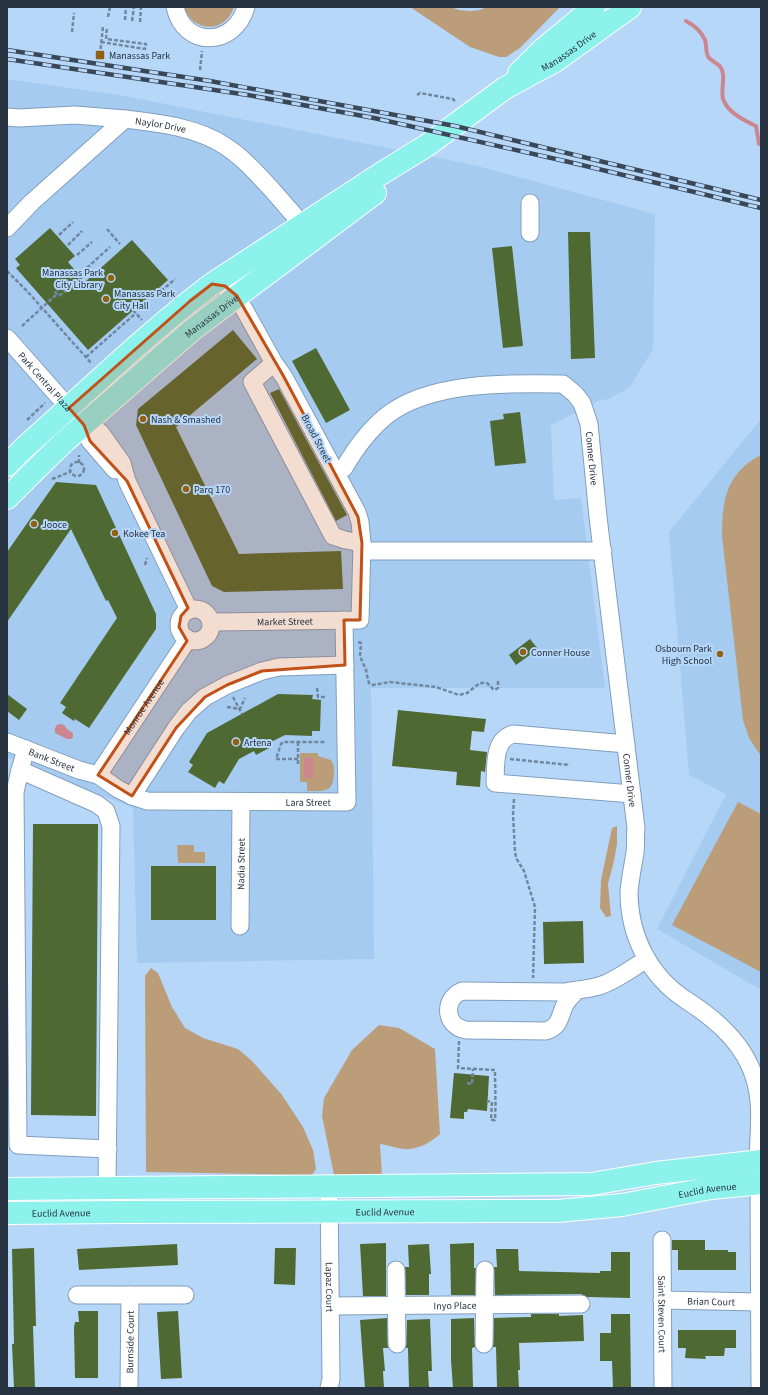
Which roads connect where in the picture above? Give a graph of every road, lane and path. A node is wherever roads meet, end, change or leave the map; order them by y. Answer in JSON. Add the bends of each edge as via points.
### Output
{"nodes":[{"id":1,"x":110,"y":7,"type":"edge"},
{"id":2,"x":126,"y":7,"type":"edge"},
{"id":3,"x":134,"y":7,"type":"edge"},
{"id":4,"x":141,"y":7,"type":"edge"},
{"id":5,"x":175,"y":7,"type":"edge"},
{"id":6,"x":246,"y":7,"type":"edge"},
{"id":7,"x":594,"y":7,"type":"edge"},
{"id":8,"x":630,"y":7,"type":"edge"},
{"id":9,"x":74,"y":12,"type":"dead end"},
{"id":10,"x":108,"y":17,"type":"dead end"},
{"id":11,"x":125,"y":20,"type":"dead end"},
{"id":12,"x":132,"y":21,"type":"dead end"},
{"id":13,"x":140,"y":22,"type":"dead end"},
{"id":14,"x":103,"y":26,"type":"dead end"},
{"id":15,"x":107,"y":27,"type":"dead end"},
{"id":16,"x":72,"y":32,"type":"dead end"},
{"id":17,"x":101,"y":42,"type":"junction"},
{"id":18,"x":100,"y":54,"type":"dead end"},
{"id":19,"x":202,"y":54,"type":"dead end"},
{"id":20,"x":200,"y":70,"type":"dead end"},
{"id":21,"x":505,"y":88,"type":"junction"},
{"id":22,"x":417,"y":95,"type":"dead end"},
{"id":23,"x":456,"y":102,"type":"dead end"},
{"id":24,"x":7,"y":117,"type":"edge"},
{"id":25,"x":126,"y":119,"type":"junction"},
{"id":26,"x":530,"y":203,"type":"dead end"},
{"id":27,"x":73,"y":222,"type":"dead end"},
{"id":28,"x":7,"y":228,"type":"edge"},
{"id":29,"x":107,"y":229,"type":"dead end"},
{"id":30,"x":82,"y":231,"type":"dead end"},
{"id":31,"x":308,"y":232,"type":"junction"},
{"id":32,"x":530,"y":233,"type":"dead end"},
{"id":33,"x":59,"y":235,"type":"dead end"},
{"id":34,"x":92,"y":242,"type":"dead end"},
{"id":35,"x":120,"y":244,"type":"dead end"},
{"id":36,"x":68,"y":245,"type":"dead end"},
{"id":37,"x":110,"y":247,"type":"dead end"},
{"id":38,"x":77,"y":255,"type":"dead end"},
{"id":39,"x":7,"y":271,"type":"edge"},
{"id":40,"x":78,"y":276,"type":"junction"},
{"id":41,"x":175,"y":279,"type":"dead end"},
{"id":42,"x":212,"y":284,"type":"junction"},
{"id":43,"x":159,"y":288,"type":"dead end"},
{"id":44,"x":161,"y":291,"type":"junction"},
{"id":45,"x":57,"y":294,"type":"junction"},
{"id":46,"x":237,"y":296,"type":"junction"},
{"id":47,"x":169,"y":300,"type":"dead end"},
{"id":48,"x":42,"y":308,"type":"junction"},
{"id":49,"x":133,"y":310,"type":"dead end"},
{"id":50,"x":136,"y":313,"type":"junction"},
{"id":51,"x":144,"y":322,"type":"dead end"},
{"id":52,"x":22,"y":326,"type":"dead end"},
{"id":53,"x":7,"y":338,"type":"edge"},
{"id":54,"x":86,"y":357,"type":"junction"},
{"id":55,"x":274,"y":363,"type":"junction"},
{"id":56,"x":94,"y":366,"type":"dead end"},
{"id":57,"x":69,"y":408,"type":"junction"},
{"id":58,"x":84,"y":424,"type":"junction"},
{"id":59,"x":80,"y":455,"type":"dead end"},
{"id":60,"x":79,"y":463,"type":"junction"},
{"id":61,"x":7,"y":465,"type":"edge"},
{"id":62,"x":344,"y":468,"type":"dead end"},
{"id":63,"x":70,"y":472,"type":"junction"},
{"id":64,"x":50,"y":479,"type":"dead end"},
{"id":65,"x":7,"y":498,"type":"edge"},
{"id":66,"x":362,"y":547,"type":"junction"},
{"id":67,"x":603,"y":551,"type":"junction"},
{"id":68,"x":189,"y":610,"type":"junction"},
{"id":69,"x":352,"y":620,"type":"junction"},
{"id":70,"x":210,"y":622,"type":"junction"},
{"id":71,"x":188,"y":639,"type":"junction"},
{"id":72,"x":352,"y":641,"type":"dead end"},
{"id":73,"x":345,"y":665,"type":"junction"},
{"id":74,"x":498,"y":680,"type":"dead end"},
{"id":75,"x":317,"y":688,"type":"dead end"},
{"id":76,"x":231,"y":693,"type":"dead end"},
{"id":77,"x":325,"y":697,"type":"dead end"},
{"id":78,"x":245,"y":698,"type":"dead end"},
{"id":79,"x":227,"y":707,"type":"dead end"},
{"id":80,"x":240,"y":709,"type":"junction"},
{"id":81,"x":242,"y":714,"type":"dead end"},
{"id":82,"x":7,"y":742,"type":"edge"},
{"id":83,"x":298,"y":742,"type":"junction"},
{"id":84,"x":326,"y":742,"type":"dead end"},
{"id":85,"x":626,"y":744,"type":"junction"},
{"id":86,"x":26,"y":749,"type":"junction"},
{"id":87,"x":496,"y":758,"type":"junction"},
{"id":88,"x":298,"y":759,"type":"junction"},
{"id":89,"x":300,"y":763,"type":"dead end"},
{"id":90,"x":570,"y":765,"type":"dead end"},
{"id":91,"x":20,"y":770,"type":"junction"},
{"id":92,"x":98,"y":774,"type":"junction"},
{"id":93,"x":632,"y":794,"type":"junction"},
{"id":94,"x":132,"y":796,"type":"junction"},
{"id":95,"x":241,"y":802,"type":"junction"},
{"id":96,"x":514,"y":802,"type":"dead end"},
{"id":97,"x":240,"y":926,"type":"dead end"},
{"id":98,"x":647,"y":959,"type":"junction"},
{"id":99,"x":577,"y":990,"type":"junction"},
{"id":100,"x":533,"y":992,"type":"junction"},
{"id":101,"x":460,"y":1040,"type":"dead end"},
{"id":102,"x":473,"y":1069,"type":"junction"},
{"id":103,"x":467,"y":1083,"type":"dead end"},
{"id":104,"x":487,"y":1102,"type":"dead end"},
{"id":105,"x":108,"y":1149,"type":"junction"},
{"id":106,"x":759,"y":1161,"type":"edge"},
{"id":107,"x":760,"y":1183,"type":"edge"},
{"id":108,"x":329,"y":1186,"type":"junction"},
{"id":109,"x":7,"y":1189,"type":"edge"},
{"id":110,"x":107,"y":1189,"type":"junction"},
{"id":111,"x":329,"y":1212,"type":"junction"},
{"id":112,"x":7,"y":1213,"type":"edge"},
{"id":113,"x":662,"y":1240,"type":"dead end"},
{"id":114,"x":396,"y":1270,"type":"dead end"},
{"id":115,"x":485,"y":1270,"type":"dead end"},
{"id":116,"x":77,"y":1295,"type":"dead end"},
{"id":117,"x":130,"y":1295,"type":"junction"},
{"id":118,"x":185,"y":1295,"type":"dead end"},
{"id":119,"x":662,"y":1300,"type":"junction"},
{"id":120,"x":759,"y":1302,"type":"junction"},
{"id":121,"x":581,"y":1304,"type":"dead end"},
{"id":122,"x":396,"y":1305,"type":"junction"},
{"id":123,"x":484,"y":1305,"type":"junction"},
{"id":124,"x":330,"y":1306,"type":"junction"},
{"id":125,"x":397,"y":1344,"type":"dead end"},
{"id":126,"x":484,"y":1344,"type":"dead end"},
{"id":127,"x":129,"y":1388,"type":"edge"},
{"id":128,"x":329,"y":1388,"type":"edge"},
{"id":129,"x":663,"y":1388,"type":"edge"},
{"id":130,"x":760,"y":1388,"type":"edge"}],
"edges":[{"from":1,"to":10,"type":"path"},
{"from":2,"to":11,"type":"path"},
{"from":3,"to":12,"type":"path"},
{"from":4,"to":13,"type":"path"},
{"from":5,"to":6,"type":"street","via":[[187,30],[196,35],[212,38],[222,36],[237,26]]},
{"from":7,"to":21,"type":"main road","name":"Manassas Drive","via":[[541,51]]},
{"from":8,"to":21,"type":"main road","name":"Manassas Drive","via":[[555,61]]},
{"from":9,"to":16,"type":"path"},
{"from":14,"to":17,"type":"path"},
{"from":15,"to":17,"type":"path","via":[[106,39],[146,44],[145,48]]},
{"from":17,"to":18,"type":"path"},
{"from":19,"to":20,"type":"path"},
{"from":21,"to":31,"type":"main road","name":"Manassas Drive","via":[[426,146],[382,173]]},
{"from":22,"to":23,"type":"path","via":[[420,93],[453,99]]},
{"from":24,"to":25,"type":"street","via":[[75,115]]},
{"from":25,"to":28,"type":"street","name":"Naylor Drive","via":[[32,202]]},
{"from":25,"to":31,"type":"street","name":"Naylor Drive","via":[[172,126],[225,145],[245,162]]},
{"from":26,"to":32,"type":"street"},
{"from":27,"to":33,"type":"path"},
{"from":29,"to":35,"type":"path"},
{"from":30,"to":36,"type":"path"},
{"from":31,"to":42,"type":"main road","name":"Manassas Drive"},
{"from":31,"to":46,"type":"main road","name":"Manassas Drive"},
{"from":34,"to":38,"type":"path"},
{"from":37,"to":40,"type":"path"},
{"from":39,"to":48,"type":"path"},
{"from":40,"to":45,"type":"path","via":[[76,274],[55,292]]},
{"from":40,"to":45,"type":"path","via":[[80,278],[59,296]]},
{"from":41,"to":44,"type":"path"},
{"from":42,"to":46,"type":"street","name":"Broad Street","via":[[232,289]]},
{"from":42,"to":57,"type":"main road","name":"Manassas Drive"},
{"from":43,"to":44,"type":"path"},
{"from":44,"to":47,"type":"path"},
{"from":45,"to":48,"type":"path"},
{"from":46,"to":55,"type":"street","name":"Broad Street"},
{"from":46,"to":58,"type":"main road","name":"Manassas Drive","via":[[192,330]]},
{"from":48,"to":52,"type":"path"},
{"from":48,"to":54,"type":"path"},
{"from":49,"to":50,"type":"path"},
{"from":50,"to":51,"type":"path"},
{"from":50,"to":54,"type":"path"},
{"from":53,"to":57,"type":"street","name":"Park Central Plaza"},
{"from":54,"to":56,"type":"path"},
{"from":55,"to":66,"type":"street","name":"Broad Street","via":[[357,512]]},
{"from":55,"to":66,"type":"street","via":[[252,382],[332,536]]},
{"from":57,"to":58,"type":"street","name":"Park Central Plaza"},
{"from":57,"to":61,"type":"main road","name":"Manassas Drive"},
{"from":58,"to":65,"type":"main road","name":"Manassas Drive"},
{"from":58,"to":68,"type":"street","via":[[100,432],[122,464],[127,481]]},
{"from":59,"to":60,"type":"path"},
{"from":60,"to":63,"type":"path","via":[[72,464]]},
{"from":60,"to":63,"type":"path","via":[[83,468],[82,474],[75,476]]},
{"from":62,"to":67,"type":"street","name":"Conner Drive","via":[[353,453],[387,416],[420,398],[486,385],[563,384],[582,403],[589,424]]},
{"from":63,"to":64,"type":"path"},
{"from":66,"to":67,"type":"street"},
{"from":66,"to":69,"type":"street","name":"Broad Street"},
{"from":67,"to":85,"type":"street","name":"Conner Drive"},
{"from":68,"to":70,"type":"street","via":[[200,610],[208,616]]},
{"from":68,"to":71,"type":"street","via":[[181,616],[179,627],[180,632]]},
{"from":69,"to":70,"type":"street","name":"Market Street"},
{"from":69,"to":73,"type":"street","name":"Lara Street"},
{"from":70,"to":71,"type":"street","via":[[211,627],[207,636],[198,640]]},
{"from":71,"to":92,"type":"street","name":"Monroe Avenue"},
{"from":72,"to":74,"type":"path","via":[[361,643],[360,656],[368,680],[373,685],[390,682],[436,687],[459,695],[467,693],[482,682],[495,690],[498,688]]},
{"from":73,"to":94,"type":"street","via":[[280,667],[262,671],[205,697],[189,711],[176,728]]},
{"from":73,"to":95,"type":"street","name":"Lara Street","via":[[347,802]]},
{"from":75,"to":77,"type":"path","via":[[318,697]]},
{"from":76,"to":80,"type":"path"},
{"from":78,"to":80,"type":"path"},
{"from":79,"to":80,"type":"path"},
{"from":80,"to":81,"type":"path"},
{"from":82,"to":86,"type":"street","name":"Bank Street"},
{"from":83,"to":84,"type":"path"},
{"from":83,"to":88,"type":"path"},
{"from":83,"to":88,"type":"path","via":[[283,742],[276,759]]},
{"from":85,"to":87,"type":"street","via":[[513,734],[500,744]]},
{"from":85,"to":93,"type":"street","name":"Conner Drive"},
{"from":86,"to":91,"type":"street"},
{"from":86,"to":92,"type":"street","name":"Bank Street","via":[[79,770]]},
{"from":87,"to":90,"type":"path"},
{"from":87,"to":93,"type":"street","via":[[495,782]]},
{"from":88,"to":89,"type":"path","via":[[298,764]]},
{"from":91,"to":105,"type":"street","via":[[98,804],[110,818]]},
{"from":91,"to":105,"type":"street","via":[[15,792],[18,1145]]},
{"from":92,"to":94,"type":"street","name":"Lara Street"},
{"from":93,"to":98,"type":"street","name":"Conner Drive","via":[[636,828],[629,890],[630,909],[637,941]]},
{"from":94,"to":95,"type":"street","name":"Lara Street","via":[[152,801]]},
{"from":95,"to":97,"type":"street","name":"Nadia Street"},
{"from":96,"to":100,"type":"path","via":[[512,815],[516,858],[524,871],[535,907]]},
{"from":98,"to":99,"type":"street","via":[[600,986]]},
{"from":98,"to":106,"type":"street","name":"Conner Drive","via":[[668,985],[716,1021],[743,1053],[758,1089]]},
{"from":99,"to":100,"type":"street"},
{"from":99,"to":100,"type":"street","via":[[566,1004],[556,1025],[546,1031],[466,1030],[457,1028],[451,1020],[449,1006],[452,999],[462,991]]},
{"from":101,"to":102,"type":"path","via":[[458,1068]]},
{"from":102,"to":103,"type":"path","via":[[472,1084]]},
{"from":102,"to":104,"type":"path","via":[[495,1070],[495,1120],[491,1120],[492,1102]]},
{"from":105,"to":110,"type":"street"},
{"from":106,"to":107,"type":"street","name":"Conner Drive"},
{"from":106,"to":108,"type":"main road","via":[[656,1173],[591,1184]]},
{"from":107,"to":111,"type":"main road","name":"Euclid Avenue","via":[[711,1188],[622,1205],[557,1212]]},
{"from":107,"to":120,"type":"street","name":"Conner Drive"},
{"from":108,"to":110,"type":"main road"},
{"from":108,"to":111,"type":"street","name":"Lapaz Court"},
{"from":109,"to":110,"type":"main road"},
{"from":111,"to":112,"type":"main road","name":"Euclid Avenue"},
{"from":111,"to":124,"type":"street","name":"Lapaz Court"},
{"from":113,"to":119,"type":"street","name":"Saint Steven Court"},
{"from":114,"to":122,"type":"street"},
{"from":115,"to":123,"type":"street"},
{"from":116,"to":117,"type":"street"},
{"from":117,"to":118,"type":"street"},
{"from":117,"to":127,"type":"street","name":"Burnside Court"},
{"from":119,"to":120,"type":"street","name":"Brian Court"},
{"from":119,"to":129,"type":"street","name":"Saint Steven Court"},
{"from":120,"to":130,"type":"street","name":"Conner Drive"},
{"from":121,"to":123,"type":"street","name":"Inyo Place"},
{"from":122,"to":123,"type":"street","name":"Inyo Place"},
{"from":122,"to":124,"type":"street","name":"Inyo Place"},
{"from":122,"to":125,"type":"street"},
{"from":123,"to":126,"type":"street"},
{"from":124,"to":128,"type":"street","name":"Lapaz Court"}]}
